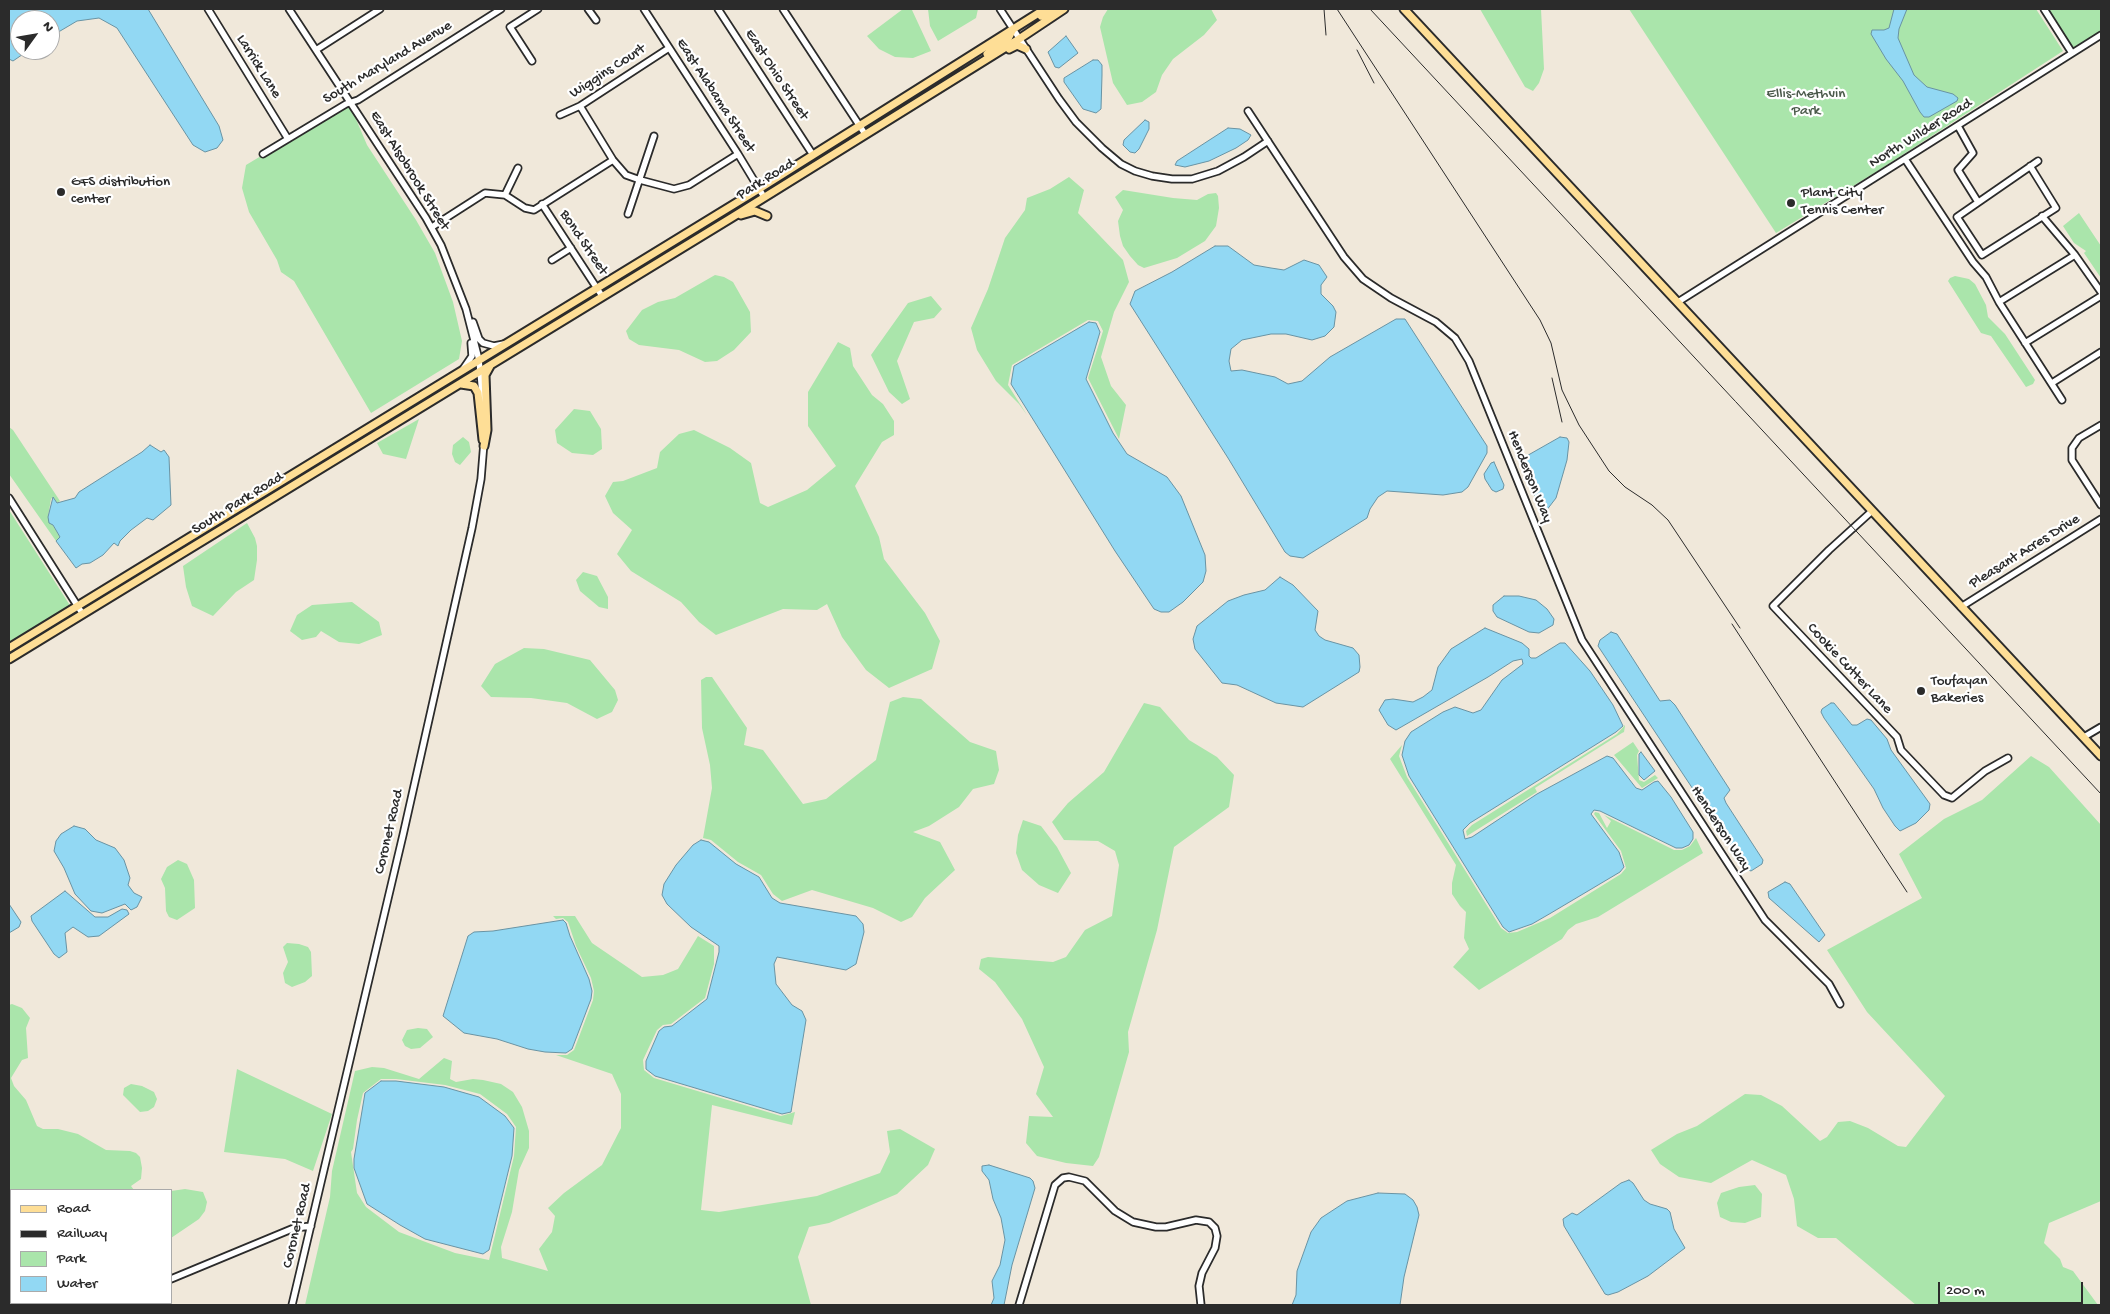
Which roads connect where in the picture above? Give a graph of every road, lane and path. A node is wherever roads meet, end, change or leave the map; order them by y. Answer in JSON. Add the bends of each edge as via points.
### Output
{"nodes":[{"id":1,"x":208,"y":9,"type":"edge"},
{"id":2,"x":289,"y":9,"type":"edge"},
{"id":3,"x":380,"y":9,"type":"edge"},
{"id":4,"x":501,"y":9,"type":"edge"},
{"id":5,"x":538,"y":9,"type":"edge"},
{"id":6,"x":588,"y":9,"type":"edge"},
{"id":7,"x":644,"y":9,"type":"edge"},
{"id":8,"x":718,"y":9,"type":"edge"},
{"id":9,"x":783,"y":9,"type":"edge"},
{"id":10,"x":1000,"y":9,"type":"edge"},
{"id":11,"x":1045,"y":9,"type":"edge"},
{"id":12,"x":1053,"y":9,"type":"edge"},
{"id":13,"x":1064,"y":9,"type":"edge"},
{"id":14,"x":1404,"y":9,"type":"edge"},
{"id":15,"x":2044,"y":9,"type":"edge"},
{"id":16,"x":596,"y":20,"type":"dead end"},
{"id":17,"x":1013,"y":29,"type":"junction"},
{"id":18,"x":2100,"y":38,"type":"edge"},
{"id":19,"x":1019,"y":39,"type":"junction"},
{"id":20,"x":669,"y":48,"type":"junction"},
{"id":21,"x":1026,"y":49,"type":"junction"},
{"id":22,"x":316,"y":50,"type":"junction"},
{"id":23,"x":2072,"y":53,"type":"junction"},
{"id":24,"x":532,"y":61,"type":"dead end"},
{"id":25,"x":958,"y":76,"type":"junction"},
{"id":26,"x":352,"y":102,"type":"junction"},
{"id":27,"x":580,"y":106,"type":"junction"},
{"id":28,"x":1248,"y":111,"type":"dead end"},
{"id":29,"x":560,"y":115,"type":"dead end"},
{"id":30,"x":860,"y":125,"type":"junction"},
{"id":31,"x":1958,"y":126,"type":"junction"},
{"id":32,"x":865,"y":134,"type":"junction"},
{"id":33,"x":654,"y":136,"type":"dead end"},
{"id":34,"x":288,"y":139,"type":"junction"},
{"id":35,"x":1268,"y":141,"type":"junction"},
{"id":36,"x":263,"y":154,"type":"dead end"},
{"id":37,"x":738,"y":154,"type":"junction"},
{"id":38,"x":813,"y":155,"type":"junction"},
{"id":39,"x":1905,"y":159,"type":"junction"},
{"id":40,"x":613,"y":160,"type":"junction"},
{"id":41,"x":2038,"y":161,"type":"dead end"},
{"id":42,"x":2030,"y":166,"type":"junction"},
{"id":43,"x":518,"y":168,"type":"dead end"},
{"id":44,"x":803,"y":172,"type":"junction"},
{"id":45,"x":640,"y":180,"type":"junction"},
{"id":46,"x":759,"y":189,"type":"junction"},
{"id":47,"x":505,"y":194,"type":"junction"},
{"id":48,"x":764,"y":197,"type":"junction"},
{"id":49,"x":1978,"y":202,"type":"junction"},
{"id":50,"x":542,"y":204,"type":"junction"},
{"id":51,"x":628,"y":214,"type":"dead end"},
{"id":52,"x":767,"y":216,"type":"dead end"},
{"id":53,"x":2042,"y":216,"type":"junction"},
{"id":54,"x":731,"y":218,"type":"junction"},
{"id":55,"x":1957,"y":218,"type":"junction"},
{"id":56,"x":1948,"y":224,"type":"junction"},
{"id":57,"x":432,"y":227,"type":"junction"},
{"id":58,"x":704,"y":234,"type":"junction"},
{"id":59,"x":571,"y":248,"type":"junction"},
{"id":60,"x":1982,"y":255,"type":"junction"},
{"id":61,"x":2075,"y":255,"type":"junction"},
{"id":62,"x":552,"y":260,"type":"dead end"},
{"id":63,"x":1973,"y":262,"type":"junction"},
{"id":64,"x":598,"y":288,"type":"junction"},
{"id":65,"x":2101,"y":294,"type":"edge"},
{"id":66,"x":602,"y":296,"type":"junction"},
{"id":67,"x":1678,"y":302,"type":"junction"},
{"id":68,"x":1999,"y":302,"type":"junction"},
{"id":69,"x":466,"y":309,"type":"junction"},
{"id":70,"x":550,"y":318,"type":"junction"},
{"id":71,"x":546,"y":330,"type":"junction"},
{"id":72,"x":506,"y":343,"type":"junction"},
{"id":73,"x":2025,"y":343,"type":"junction"},
{"id":74,"x":2101,"y":352,"type":"edge"},
{"id":75,"x":479,"y":360,"type":"junction"},
{"id":76,"x":491,"y":364,"type":"junction"},
{"id":77,"x":480,"y":371,"type":"junction"},
{"id":78,"x":460,"y":372,"type":"junction"},
{"id":79,"x":2052,"y":383,"type":"junction"},
{"id":80,"x":458,"y":384,"type":"junction"},
{"id":81,"x":2062,"y":400,"type":"dead end"},
{"id":82,"x":414,"y":412,"type":"junction"},
{"id":83,"x":2101,"y":425,"type":"edge"},
{"id":84,"x":484,"y":447,"type":"junction"},
{"id":85,"x":9,"y":498,"type":"edge"},
{"id":86,"x":2101,"y":505,"type":"edge"},
{"id":87,"x":1872,"y":511,"type":"junction"},
{"id":88,"x":2101,"y":519,"type":"edge"},
{"id":89,"x":107,"y":588,"type":"junction"},
{"id":90,"x":78,"y":606,"type":"junction"},
{"id":91,"x":1962,"y":607,"type":"junction"},
{"id":92,"x":82,"y":613,"type":"junction"},
{"id":93,"x":10,"y":652,"type":"edge"},
{"id":94,"x":2101,"y":727,"type":"edge"},
{"id":95,"x":2084,"y":738,"type":"junction"},
{"id":96,"x":2101,"y":756,"type":"edge"},
{"id":97,"x":2008,"y":758,"type":"dead end"},
{"id":98,"x":1840,"y":1004,"type":"dead end"},
{"id":99,"x":311,"y":1226,"type":"junction"},
{"id":100,"x":172,"y":1280,"type":"edge"},
{"id":101,"x":292,"y":1305,"type":"edge"},
{"id":102,"x":1019,"y":1305,"type":"edge"},
{"id":103,"x":1201,"y":1305,"type":"edge"}],
"edges":[{"from":1,"to":34,"type":"street","name":"Larrick Lane"},
{"from":2,"to":22,"type":"street","name":"East Alsobrook Street"},
{"from":3,"to":22,"type":"street"},
{"from":4,"to":26,"type":"street","name":"South Maryland Avenue"},
{"from":5,"to":24,"type":"street","via":[[510,27]]},
{"from":6,"to":16,"type":"street"},
{"from":7,"to":20,"type":"street","name":"East Alabama Street"},
{"from":8,"to":38,"type":"street","name":"East Ohio Street"},
{"from":9,"to":30,"type":"street"},
{"from":10,"to":17,"type":"street"},
{"from":11,"to":17,"type":"main road","name":"Park Road"},
{"from":12,"to":19,"type":"main road","via":[[1026,25]]},
{"from":13,"to":19,"type":"main road","name":"Park Road"},
{"from":14,"to":67,"type":"main road"},
{"from":15,"to":23,"type":"street"},
{"from":17,"to":19,"type":"street"},
{"from":17,"to":25,"type":"main road","via":[[1010,37]]},
{"from":17,"to":30,"type":"main road","name":"Park Road"},
{"from":18,"to":23,"type":"street","name":"North Wilder Road"},
{"from":19,"to":21,"type":"street"},
{"from":19,"to":25,"type":"main road","name":"Park Road"},
{"from":20,"to":27,"type":"street","name":"Wiggins Court"},
{"from":20,"to":37,"type":"street","name":"East Alabama Street"},
{"from":21,"to":25,"type":"main road","via":[[1017,45]]},
{"from":21,"to":35,"type":"street","via":[[1076,122],[1121,164],[1135,171],[1172,179],[1192,179],[1218,171]]},
{"from":22,"to":26,"type":"street","name":"East Alsobrook Street"},
{"from":23,"to":31,"type":"street","name":"North Wilder Road"},
{"from":25,"to":32,"type":"main road","name":"Park Road"},
{"from":26,"to":34,"type":"street","name":"South Maryland Avenue"},
{"from":26,"to":57,"type":"street","name":"East Alsobrook Street"},
{"from":27,"to":29,"type":"street","name":"Wiggins Court"},
{"from":27,"to":40,"type":"street"},
{"from":28,"to":35,"type":"street","name":"Henderson Way"},
{"from":30,"to":32,"type":"street"},
{"from":30,"to":38,"type":"main road","name":"Park Road"},
{"from":30,"to":44,"type":"main road","via":[[858,132]]},
{"from":31,"to":39,"type":"street","name":"North Wilder Road"},
{"from":31,"to":49,"type":"street","via":[[1973,153],[1958,170]]},
{"from":32,"to":44,"type":"main road","name":"Park Road"},
{"from":33,"to":45,"type":"street"},
{"from":34,"to":36,"type":"street","name":"South Maryland Avenue"},
{"from":35,"to":98,"type":"street","name":"Henderson Way","via":[[1344,257],[1363,279],[1436,322],[1454,338],[1470,361],[1582,640],[1770,927],[1833,988]]},
{"from":37,"to":45,"type":"street","via":[[689,185],[674,189]]},
{"from":37,"to":46,"type":"street","name":"East Alabama Street"},
{"from":38,"to":46,"type":"main road","name":"Park Road"},
{"from":39,"to":56,"type":"street"},
{"from":39,"to":67,"type":"street","name":"North Wilder Road"},
{"from":40,"to":45,"type":"street","via":[[626,175]]},
{"from":40,"to":50,"type":"street"},
{"from":41,"to":42,"type":"street"},
{"from":42,"to":49,"type":"street"},
{"from":42,"to":53,"type":"street","via":[[2056,208]]},
{"from":43,"to":47,"type":"street"},
{"from":44,"to":48,"type":"main road","name":"Park Road"},
{"from":45,"to":51,"type":"street"},
{"from":46,"to":48,"type":"street","name":"East Alabama Street"},
{"from":46,"to":58,"type":"main road","via":[[752,199]]},
{"from":46,"to":64,"type":"main road","name":"Park Road"},
{"from":47,"to":50,"type":"street","via":[[525,208],[534,210]]},
{"from":47,"to":57,"type":"street","via":[[485,193]]},
{"from":48,"to":54,"type":"main road","name":"Park Road"},
{"from":49,"to":55,"type":"street"},
{"from":50,"to":59,"type":"street","name":"Bond Street"},
{"from":52,"to":54,"type":"main road","via":[[755,211]]},
{"from":53,"to":60,"type":"street"},
{"from":53,"to":61,"type":"street"},
{"from":54,"to":58,"type":"main road","name":"Park Road"},
{"from":55,"to":56,"type":"street"},
{"from":55,"to":60,"type":"street"},
{"from":56,"to":63,"type":"street"},
{"from":57,"to":69,"type":"street","name":"East Alsobrook Street"},
{"from":58,"to":66,"type":"main road","name":"Park Road"},
{"from":59,"to":62,"type":"street"},
{"from":59,"to":64,"type":"street","name":"Bond Street"},
{"from":60,"to":63,"type":"street"},
{"from":61,"to":65,"type":"street"},
{"from":61,"to":68,"type":"street"},
{"from":63,"to":68,"type":"street","via":[[1986,277]]},
{"from":64,"to":66,"type":"street","name":"Bond Street"},
{"from":64,"to":70,"type":"main road","name":"Park Road"},
{"from":64,"to":71,"type":"main road","via":[[596,295]]},
{"from":65,"to":73,"type":"street"},
{"from":66,"to":71,"type":"main road","name":"Park Road"},
{"from":67,"to":87,"type":"main road"},
{"from":68,"to":73,"type":"street"},
{"from":69,"to":72,"type":"street","via":[[483,343],[494,346]]},
{"from":69,"to":75,"type":"street","name":"East Alsobrook Street"},
{"from":69,"to":78,"type":"street","via":[[472,356]]},
{"from":70,"to":72,"type":"main road","name":"Park Road"},
{"from":70,"to":77,"type":"main road","via":[[485,362]]},
{"from":71,"to":76,"type":"main road","name":"Park Road"},
{"from":72,"to":75,"type":"main road","name":"Park Road"},
{"from":73,"to":79,"type":"street"},
{"from":74,"to":79,"type":"street"},
{"from":75,"to":77,"type":"street","name":"Coronet Road"},
{"from":75,"to":78,"type":"main road","name":"South Park Road"},
{"from":75,"to":82,"type":"main road","via":[[466,374]]},
{"from":76,"to":77,"type":"main road","name":"Park Road"},
{"from":76,"to":84,"type":"main road","via":[[485,375],[488,430]]},
{"from":77,"to":80,"type":"main road","name":"South Park Road"},
{"from":77,"to":84,"type":"street","name":"Coronet Road"},
{"from":78,"to":89,"type":"main road","name":"South Park Road"},
{"from":79,"to":81,"type":"street"},
{"from":80,"to":82,"type":"main road","name":"South Park Road"},
{"from":80,"to":84,"type":"main road","via":[[470,384],[478,393]]},
{"from":82,"to":92,"type":"main road","name":"South Park Road"},
{"from":83,"to":86,"type":"street","via":[[2079,438],[2072,448],[2072,460]]},
{"from":84,"to":99,"type":"street","name":"Coronet Road","via":[[472,528]]},
{"from":85,"to":90,"type":"street"},
{"from":87,"to":91,"type":"main road"},
{"from":87,"to":97,"type":"street","name":"Cookie Cutter Lane","via":[[1773,606],[1897,738],[1901,750],[1944,795],[1952,798],[1985,771]]},
{"from":88,"to":91,"type":"street","name":"Pleasant Acres Drive"},
{"from":89,"to":90,"type":"main road","name":"South Park Road"},
{"from":89,"to":92,"type":"main road","via":[[91,600]]},
{"from":90,"to":92,"type":"street"},
{"from":90,"to":93,"type":"main road","name":"South Park Road"},
{"from":91,"to":95,"type":"main road"},
{"from":92,"to":93,"type":"main road","name":"South Park Road"},
{"from":94,"to":95,"type":"street"},
{"from":95,"to":96,"type":"main road"},
{"from":99,"to":100,"type":"street","via":[[294,1228]]},
{"from":99,"to":101,"type":"street","name":"Coronet Road"},
{"from":102,"to":103,"type":"street","via":[[1055,1185],[1069,1177],[1085,1181],[1116,1211],[1133,1222],[1166,1227],[1196,1220],[1209,1222],[1217,1236],[1215,1248],[1202,1273],[1199,1286]]}]}
